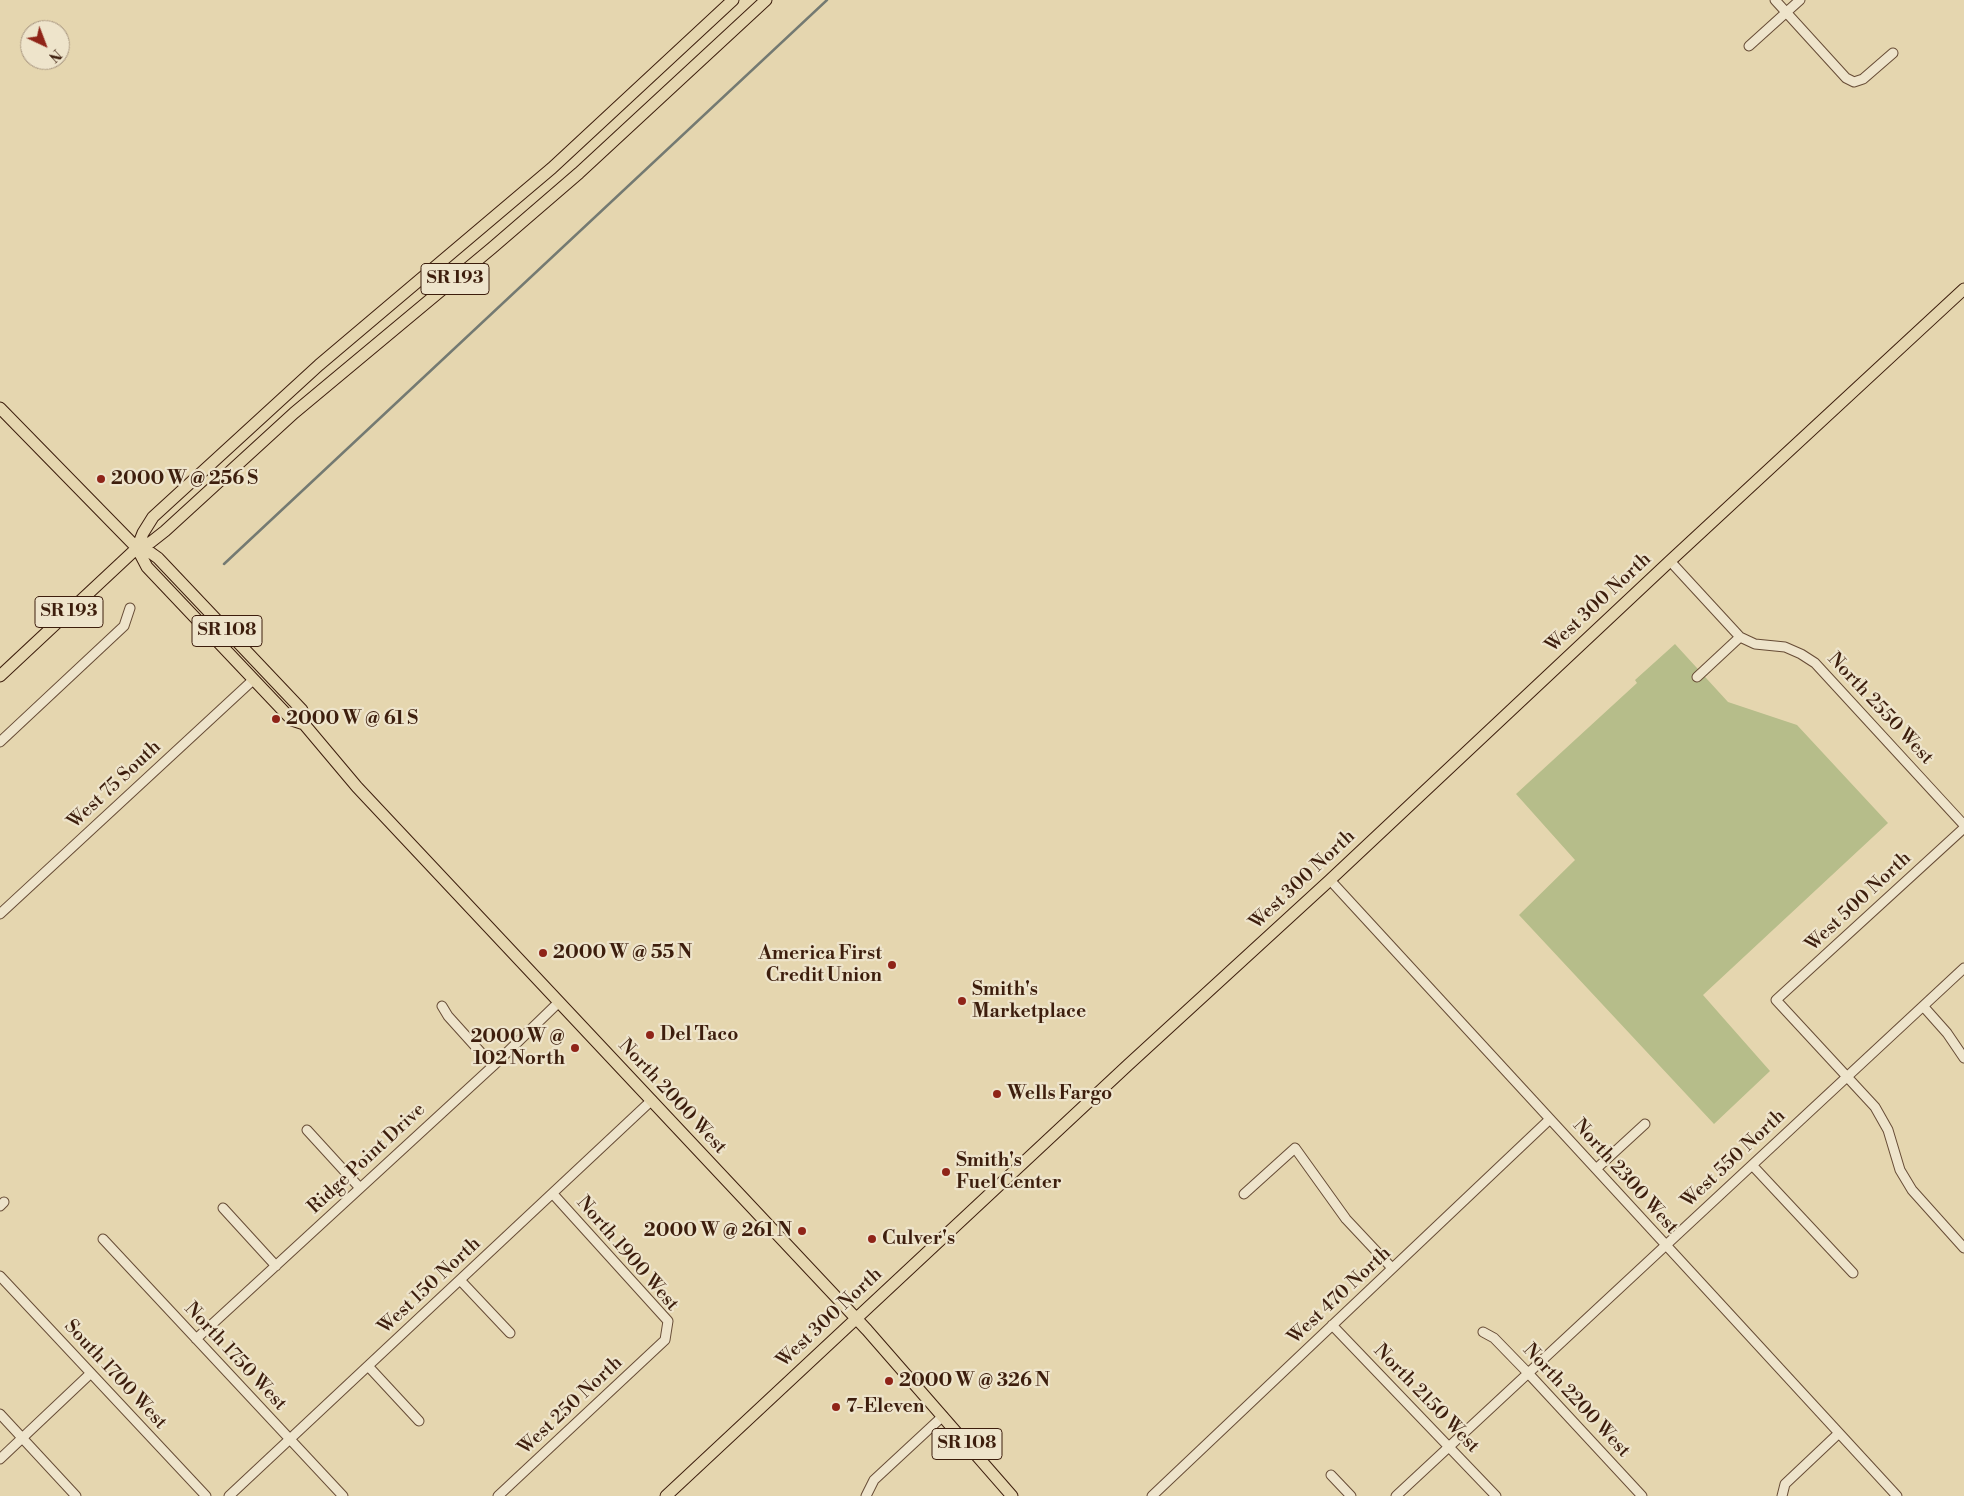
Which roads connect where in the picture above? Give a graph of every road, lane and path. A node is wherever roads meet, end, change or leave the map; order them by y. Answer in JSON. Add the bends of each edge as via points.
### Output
{"nodes":[{"id":1,"x":733,"y":0,"type":"edge"},
{"id":2,"x":766,"y":0,"type":"edge"},
{"id":3,"x":1775,"y":0,"type":"edge"},
{"id":4,"x":1800,"y":0,"type":"edge"},
{"id":5,"x":1787,"y":12,"type":"junction"},
{"id":6,"x":1749,"y":46,"type":"dead end"},
{"id":7,"x":1893,"y":53,"type":"dead end"},
{"id":8,"x":1964,"y":289,"type":"edge"},
{"id":9,"x":0,"y":408,"type":"edge"},
{"id":10,"x":137,"y":548,"type":"junction"},
{"id":11,"x":1670,"y":560,"type":"junction"},
{"id":12,"x":130,"y":608,"type":"dead end"},
{"id":13,"x":1740,"y":637,"type":"junction"},
{"id":14,"x":0,"y":676,"type":"edge"},
{"id":15,"x":1697,"y":677,"type":"dead end"},
{"id":16,"x":253,"y":680,"type":"junction"},
{"id":17,"x":304,"y":724,"type":"junction"},
{"id":18,"x":0,"y":742,"type":"edge"},
{"id":19,"x":1964,"y":826,"type":"edge"},
{"id":20,"x":1330,"y":880,"type":"junction"},
{"id":21,"x":0,"y":914,"type":"edge"},
{"id":22,"x":1964,"y":968,"type":"edge"},
{"id":23,"x":559,"y":1002,"type":"junction"},
{"id":24,"x":442,"y":1006,"type":"dead end"},
{"id":25,"x":1923,"y":1006,"type":"junction"},
{"id":26,"x":1964,"y":1058,"type":"edge"},
{"id":27,"x":493,"y":1066,"type":"junction"},
{"id":28,"x":1846,"y":1076,"type":"junction"},
{"id":29,"x":652,"y":1100,"type":"junction"},
{"id":30,"x":1550,"y":1119,"type":"junction"},
{"id":31,"x":1645,"y":1124,"type":"dead end"},
{"id":32,"x":307,"y":1130,"type":"dead end"},
{"id":33,"x":1752,"y":1165,"type":"junction"},
{"id":34,"x":1596,"y":1169,"type":"junction"},
{"id":35,"x":360,"y":1188,"type":"junction"},
{"id":36,"x":553,"y":1194,"type":"junction"},
{"id":37,"x":1244,"y":1194,"type":"dead end"},
{"id":38,"x":223,"y":1208,"type":"dead end"},
{"id":39,"x":103,"y":1239,"type":"dead end"},
{"id":40,"x":1665,"y":1246,"type":"junction"},
{"id":41,"x":1964,"y":1248,"type":"edge"},
{"id":42,"x":276,"y":1266,"type":"junction"},
{"id":43,"x":1392,"y":1268,"type":"junction"},
{"id":44,"x":1853,"y":1273,"type":"dead end"},
{"id":45,"x":0,"y":1276,"type":"edge"},
{"id":46,"x":460,"y":1280,"type":"junction"},
{"id":47,"x":855,"y":1319,"type":"junction"},
{"id":48,"x":1332,"y":1325,"type":"junction"},
{"id":49,"x":1483,"y":1332,"type":"dead end"},
{"id":50,"x":510,"y":1333,"type":"dead end"},
{"id":51,"x":196,"y":1339,"type":"junction"},
{"id":52,"x":665,"y":1340,"type":"joint"},
{"id":53,"x":368,"y":1366,"type":"junction"},
{"id":54,"x":91,"y":1373,"type":"junction"},
{"id":55,"x":1528,"y":1373,"type":"junction"},
{"id":56,"x":0,"y":1414,"type":"edge"},
{"id":57,"x":943,"y":1416,"type":"junction"},
{"id":58,"x":419,"y":1421,"type":"dead end"},
{"id":59,"x":1839,"y":1433,"type":"junction"},
{"id":60,"x":22,"y":1438,"type":"junction"},
{"id":61,"x":290,"y":1439,"type":"junction"},
{"id":62,"x":1449,"y":1446,"type":"junction"},
{"id":63,"x":0,"y":1459,"type":"edge"},
{"id":64,"x":1331,"y":1475,"type":"dead end"},
{"id":65,"x":76,"y":1496,"type":"edge"},
{"id":66,"x":206,"y":1496,"type":"edge"},
{"id":67,"x":229,"y":1496,"type":"edge"},
{"id":68,"x":343,"y":1496,"type":"edge"},
{"id":69,"x":498,"y":1496,"type":"edge"},
{"id":70,"x":666,"y":1496,"type":"edge"},
{"id":71,"x":866,"y":1496,"type":"edge"},
{"id":72,"x":1012,"y":1496,"type":"edge"},
{"id":73,"x":1152,"y":1496,"type":"edge"},
{"id":74,"x":1352,"y":1496,"type":"edge"},
{"id":75,"x":1396,"y":1496,"type":"edge"},
{"id":76,"x":1496,"y":1496,"type":"edge"},
{"id":77,"x":1642,"y":1496,"type":"edge"},
{"id":78,"x":1782,"y":1496,"type":"edge"},
{"id":79,"x":1897,"y":1496,"type":"edge"}],
"edges":[{"from":1,"to":10,"type":"main road","number":"SR 193","via":[[552,168],[319,365],[167,504],[148,525]]},
{"from":2,"to":10,"type":"main road","number":"SR 193","via":[[550,198],[294,413],[165,531]]},
{"from":3,"to":5,"type":"street"},
{"from":4,"to":5,"type":"street"},
{"from":5,"to":6,"type":"street"},
{"from":5,"to":7,"type":"street","via":[[1846,78],[1854,82],[1863,79]]},
{"from":8,"to":11,"type":"main road","name":"West 300 North"},
{"from":9,"to":10,"type":"main road","name":"North 2000 West","number":"SR 108"},
{"from":10,"to":14,"type":"main road","number":"SR 193"},
{"from":10,"to":16,"type":"main road","name":"North 2000 West","number":"SR 108","via":[[147,568]]},
{"from":10,"to":17,"type":"main road","name":"North 2000 West","number":"SR 108","via":[[158,558],[183,584],[302,710]]},
{"from":11,"to":13,"type":"street","name":"North 2550 West"},
{"from":11,"to":20,"type":"main road","name":"West 300 North"},
{"from":12,"to":18,"type":"street","via":[[124,626]]},
{"from":13,"to":15,"type":"street"},
{"from":13,"to":19,"type":"street","name":"North 2550 West","via":[[1755,644],[1785,648],[1815,663]]},
{"from":16,"to":17,"type":"main road","name":"North 2000 West","number":"SR 108","via":[[292,720]]},
{"from":16,"to":21,"type":"street","name":"West 75 South"},
{"from":17,"to":23,"type":"main road","name":"North 2000 West","number":"SR 108","via":[[357,786]]},
{"from":19,"to":28,"type":"street","name":"West 500 North","via":[[1776,1000]]},
{"from":20,"to":30,"type":"street","name":"North 2300 West"},
{"from":20,"to":47,"type":"main road","name":"West 300 North"},
{"from":22,"to":25,"type":"street","name":"West 550 North"},
{"from":23,"to":27,"type":"street","name":"Ridge Point Drive"},
{"from":23,"to":29,"type":"main road","name":"North 2000 West","number":"SR 108"},
{"from":24,"to":27,"type":"street"},
{"from":25,"to":26,"type":"street"},
{"from":25,"to":28,"type":"street","name":"West 550 North"},
{"from":27,"to":35,"type":"street","name":"Ridge Point Drive"},
{"from":28,"to":33,"type":"street","name":"West 550 North"},
{"from":28,"to":41,"type":"street","via":[[1875,1107],[1888,1130],[1900,1170],[1912,1190]]},
{"from":29,"to":36,"type":"street","name":"West 150 North"},
{"from":29,"to":47,"type":"main road","name":"North 2000 West","number":"SR 108"},
{"from":30,"to":34,"type":"street","name":"North 2300 West"},
{"from":30,"to":43,"type":"street","name":"West 470 North"},
{"from":31,"to":34,"type":"street"},
{"from":32,"to":35,"type":"street"},
{"from":33,"to":40,"type":"street","name":"West 550 North"},
{"from":33,"to":44,"type":"street"},
{"from":34,"to":40,"type":"street","name":"North 2300 West"},
{"from":35,"to":42,"type":"street","name":"Ridge Point Drive"},
{"from":36,"to":46,"type":"street","name":"West 150 North"},
{"from":36,"to":52,"type":"street","name":"North 1900 West","via":[[668,1321]]},
{"from":37,"to":43,"type":"street","via":[[1295,1148],[1346,1219]]},
{"from":38,"to":42,"type":"street"},
{"from":39,"to":51,"type":"street","name":"North 1750 West"},
{"from":40,"to":55,"type":"street","name":"West 550 North"},
{"from":40,"to":59,"type":"street","name":"North 2300 West"},
{"from":42,"to":51,"type":"street","name":"Ridge Point Drive"},
{"from":43,"to":48,"type":"street","name":"West 470 North"},
{"from":45,"to":54,"type":"street","name":"South 1700 West"},
{"from":46,"to":50,"type":"street"},
{"from":46,"to":53,"type":"street","name":"West 150 North"},
{"from":47,"to":57,"type":"main road","name":"North 2000 West","number":"SR 108"},
{"from":47,"to":70,"type":"main road","name":"West 300 North"},
{"from":48,"to":62,"type":"street","name":"North 2150 West"},
{"from":48,"to":73,"type":"street","name":"West 470 North"},
{"from":49,"to":55,"type":"street","name":"North 2200 West","via":[[1494,1338]]},
{"from":51,"to":61,"type":"street","name":"North 1750 West"},
{"from":52,"to":69,"type":"street","name":"West 250 North"},
{"from":53,"to":58,"type":"street"},
{"from":53,"to":61,"type":"street","name":"West 150 North"},
{"from":54,"to":60,"type":"street"},
{"from":54,"to":66,"type":"street","name":"South 1700 West"},
{"from":55,"to":62,"type":"street","name":"West 550 North"},
{"from":55,"to":77,"type":"street","name":"North 2200 West"},
{"from":56,"to":60,"type":"street"},
{"from":57,"to":71,"type":"street","via":[[874,1480]]},
{"from":57,"to":72,"type":"main road","name":"North 2000 West","number":"SR 108"},
{"from":59,"to":78,"type":"street","via":[[1785,1484]]},
{"from":59,"to":79,"type":"street","name":"North 2300 West"},
{"from":60,"to":63,"type":"street"},
{"from":60,"to":65,"type":"street"},
{"from":61,"to":67,"type":"street","name":"West 150 North"},
{"from":61,"to":68,"type":"street","name":"North 1750 West"},
{"from":62,"to":75,"type":"street","name":"West 550 North"},
{"from":62,"to":76,"type":"street","name":"North 2150 West"},
{"from":64,"to":74,"type":"street"}]}
